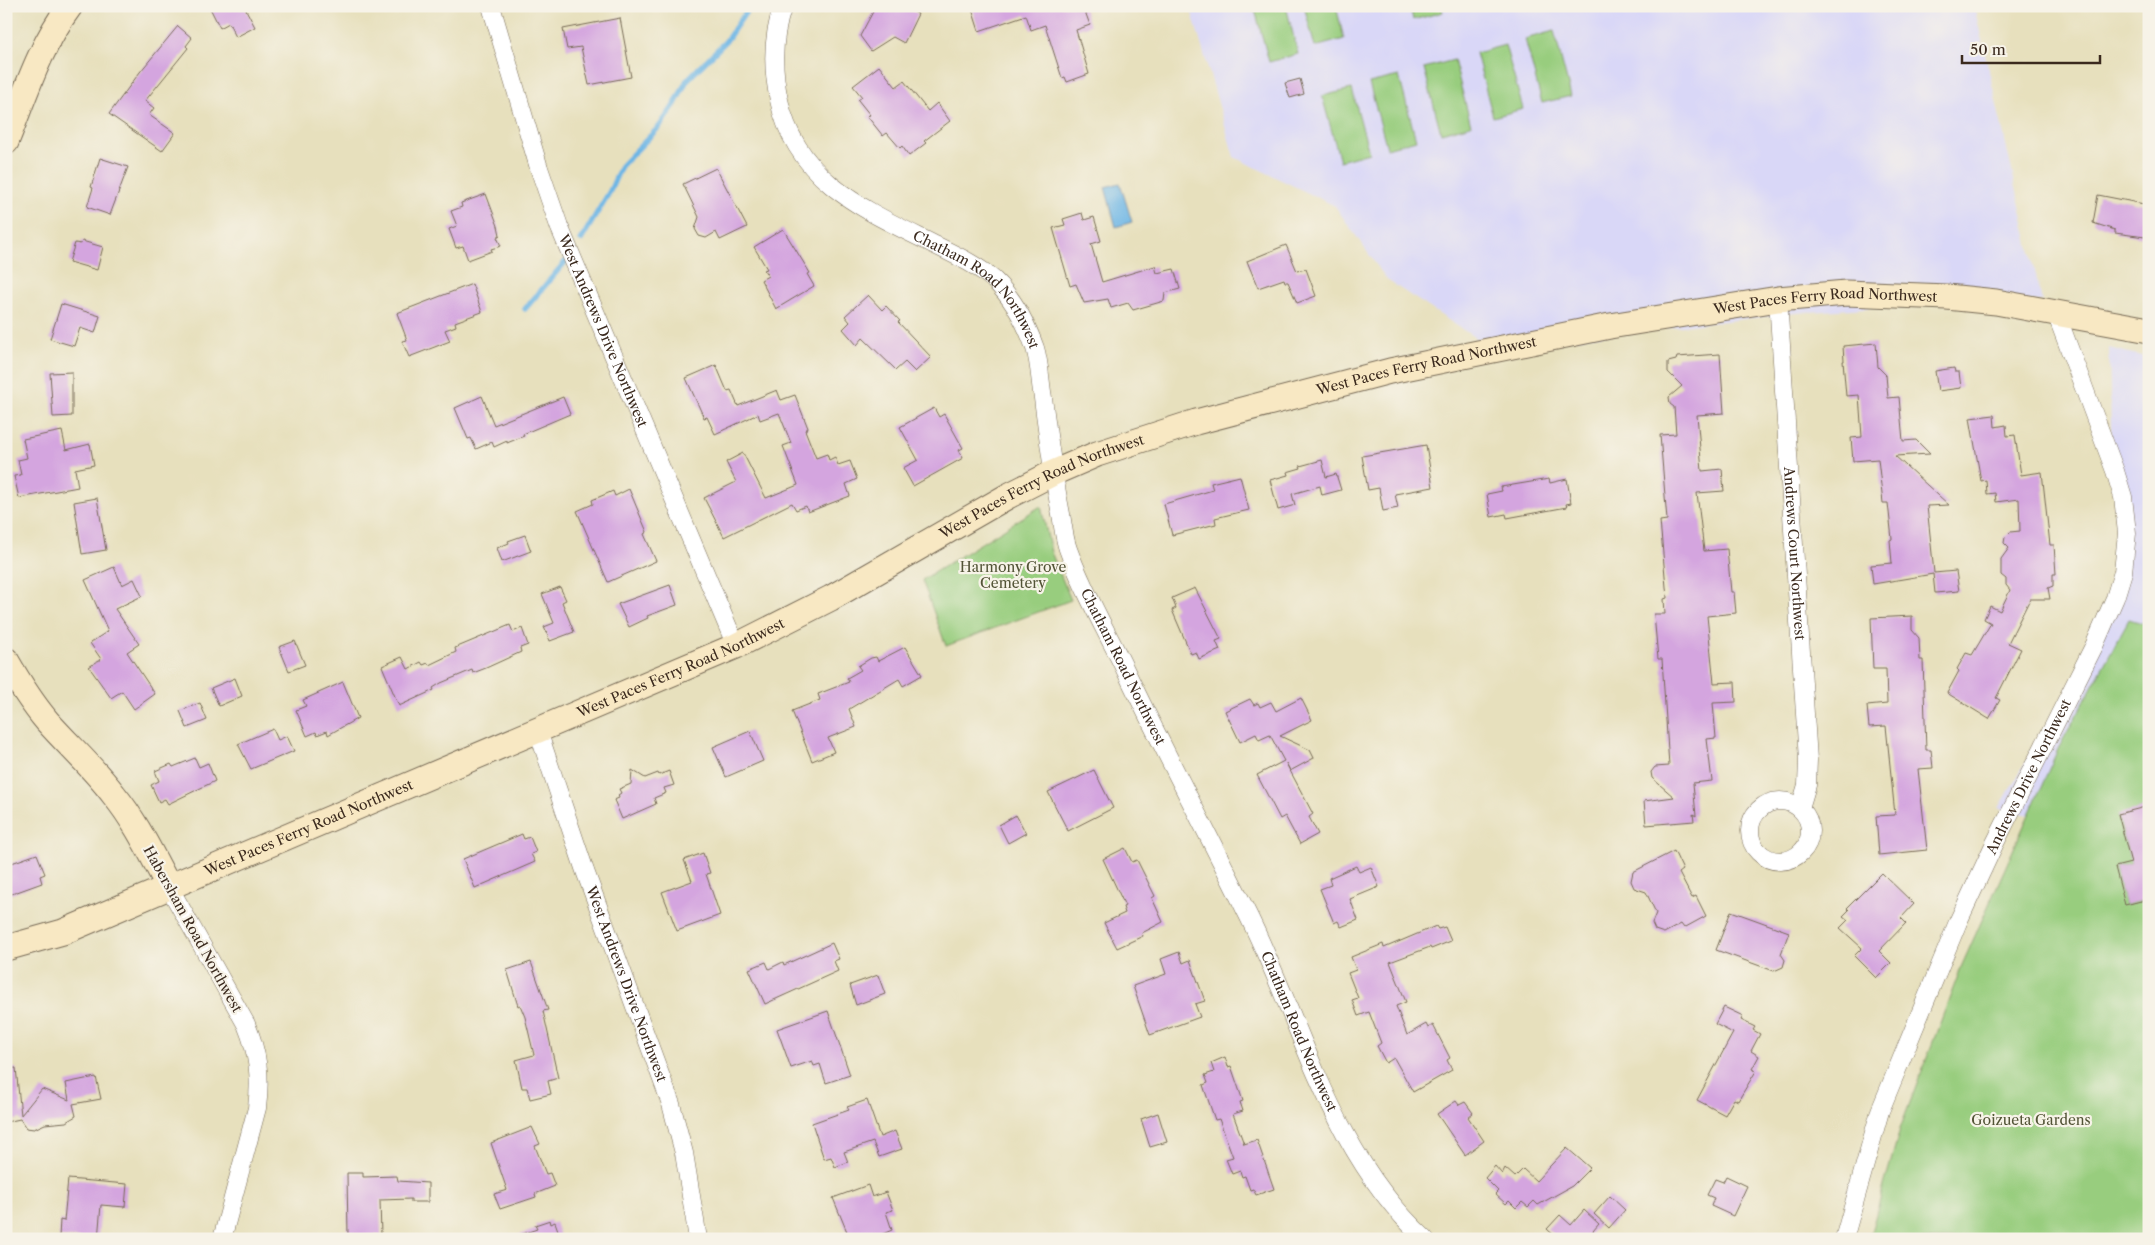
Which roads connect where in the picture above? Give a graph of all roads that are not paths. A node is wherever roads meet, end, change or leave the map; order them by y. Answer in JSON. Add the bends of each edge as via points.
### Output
{"nodes":[{"id":1,"x":70,"y":6,"type":"edge"},
{"id":2,"x":490,"y":6,"type":"edge"},
{"id":3,"x":783,"y":6,"type":"edge"},
{"id":4,"x":6,"y":142,"type":"edge"},
{"id":5,"x":1778,"y":299,"type":"junction"},
{"id":6,"x":2056,"y":313,"type":"junction"},
{"id":7,"x":2149,"y":330,"type":"edge"},
{"id":8,"x":1053,"y":473,"type":"junction"},
{"id":9,"x":736,"y":646,"type":"junction"},
{"id":10,"x":6,"y":660,"type":"edge"},
{"id":11,"x":538,"y":732,"type":"junction"},
{"id":12,"x":1800,"y":808,"type":"dead end"},
{"id":13,"x":169,"y":887,"type":"junction"},
{"id":14,"x":6,"y":948,"type":"edge"},
{"id":15,"x":222,"y":1239,"type":"edge"},
{"id":16,"x":698,"y":1239,"type":"edge"},
{"id":17,"x":1425,"y":1239,"type":"edge"},
{"id":18,"x":1844,"y":1239,"type":"edge"}],
"edges":[{"from":1,"to":4,"type":"main road","via":[[42,50]]},
{"from":2,"to":9,"type":"street","name":"West Andrews Drive Northwest","via":[[559,226]]},
{"from":3,"to":8,"type":"street","name":"Chatham Road Northwest","via":[[776,34],[775,81],[780,107],[801,152],[835,190],[863,209],[969,262],[993,280],[1010,299],[1026,325],[1037,354]]},
{"from":5,"to":6,"type":"main road","name":"West Paces Ferry Road Northwest","via":[[1846,293],[1946,297]]},
{"from":5,"to":8,"type":"main road","name":"West Paces Ferry Road Northwest","via":[[1610,326],[1381,373],[1196,422],[1097,454]]},
{"from":5,"to":12,"type":"street","name":"Andrews Court Northwest","via":[[1808,760],[1807,785]]},
{"from":6,"to":7,"type":"main road","name":"West Paces Ferry Road Northwest"},
{"from":6,"to":18,"type":"street","name":"Andrews Drive Northwest","via":[[2123,497],[2127,533],[2123,572],[2094,646],[1958,922],[1880,1110]]},
{"from":8,"to":9,"type":"main road","name":"West Paces Ferry Road Northwest","via":[[832,598]]},
{"from":8,"to":17,"type":"street","name":"Chatham Road Northwest","via":[[1068,547],[1086,589],[1248,913],[1337,1121],[1369,1175],[1390,1203]]},
{"from":9,"to":11,"type":"main road","name":"West Paces Ferry Road Northwest"},
{"from":10,"to":13,"type":"main road","name":"Habersham Road Northwest","via":[[20,686],[46,720],[116,796]]},
{"from":11,"to":13,"type":"main road","name":"West Paces Ferry Road Northwest"},
{"from":11,"to":16,"type":"street","name":"West Andrews Drive Northwest","via":[[585,871],[671,1104],[684,1153]]},
{"from":13,"to":14,"type":"main road","name":"West Paces Ferry Road Northwest","via":[[63,932]]},
{"from":13,"to":15,"type":"street","name":"Habersham Road Northwest","via":[[246,1024],[259,1065],[256,1108]]}]}
